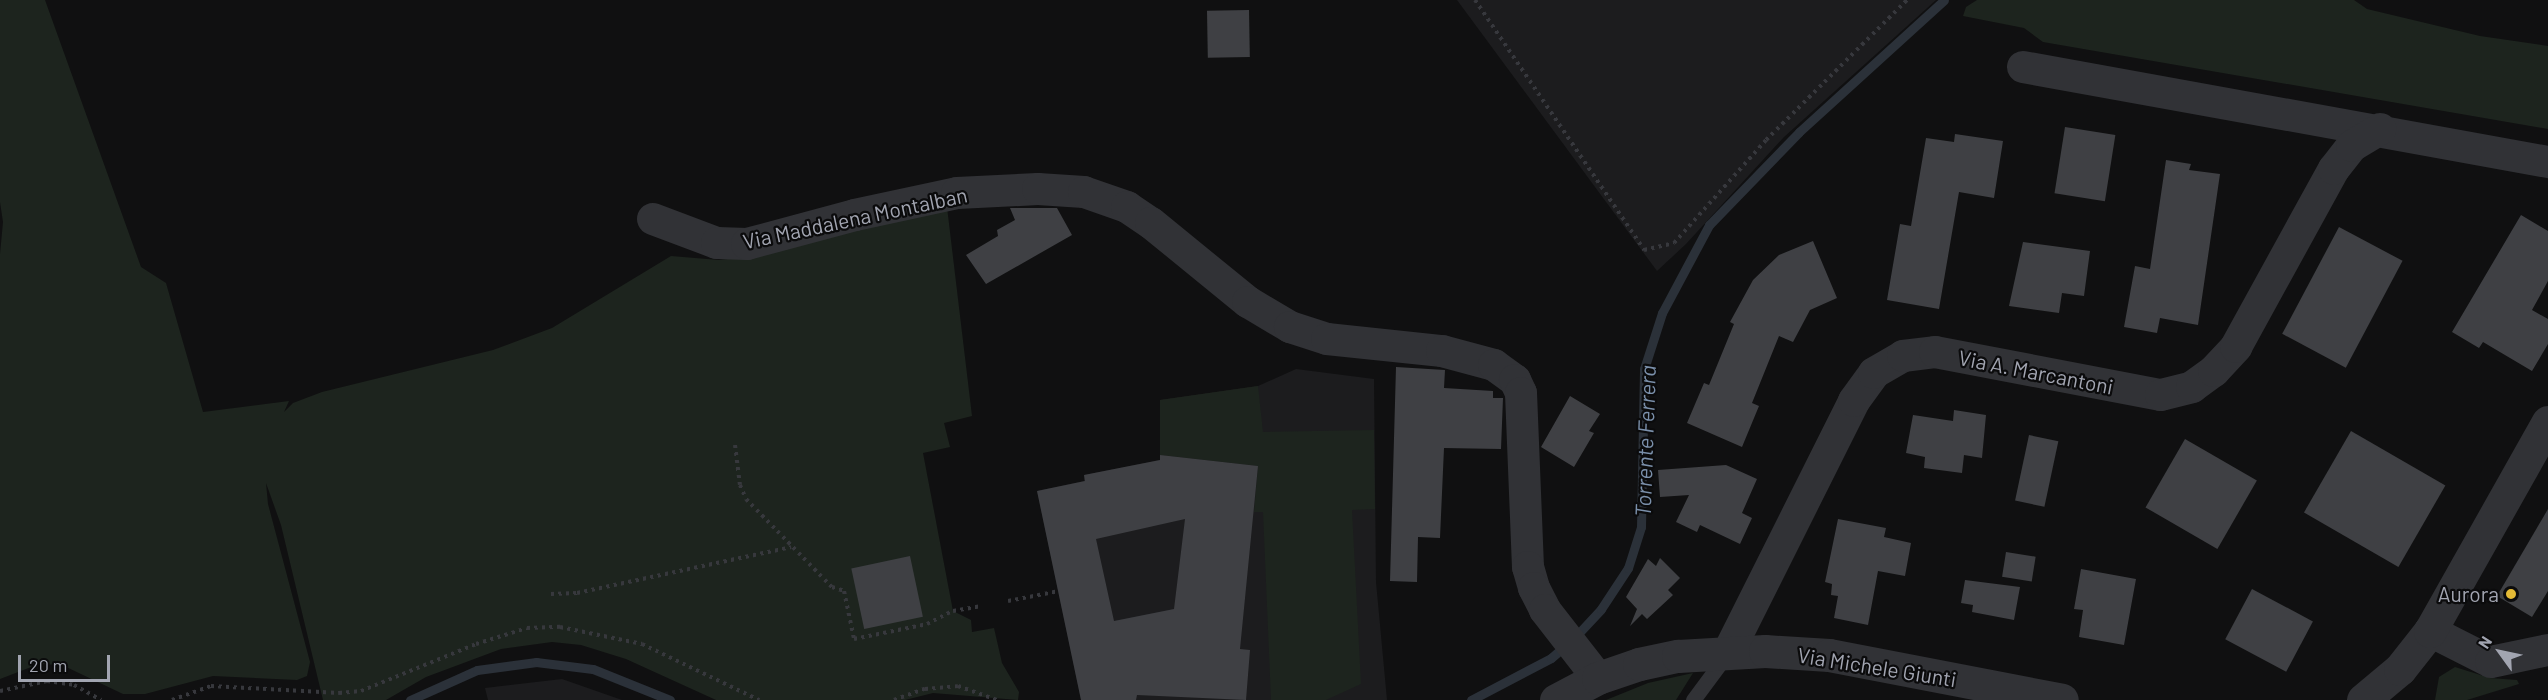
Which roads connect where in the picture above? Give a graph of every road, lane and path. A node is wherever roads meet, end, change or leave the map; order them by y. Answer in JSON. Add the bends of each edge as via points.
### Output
{"nodes":[{"id":1,"x":1475,"y":0,"type":"edge"},
{"id":2,"x":1907,"y":0,"type":"edge"},
{"id":3,"x":2023,"y":67,"type":"dead end"},
{"id":4,"x":2380,"y":129,"type":"junction"},
{"id":5,"x":2548,"y":162,"type":"edge"},
{"id":6,"x":653,"y":219,"type":"dead end"},
{"id":7,"x":2548,"y":422,"type":"edge"},
{"id":8,"x":735,"y":445,"type":"dead end"},
{"id":9,"x":792,"y":547,"type":"junction"},
{"id":10,"x":1059,"y":591,"type":"dead end"},
{"id":11,"x":551,"y":594,"type":"dead end"},
{"id":12,"x":1008,"y":601,"type":"dead end"},
{"id":13,"x":982,"y":606,"type":"dead end"},
{"id":14,"x":2430,"y":631,"type":"junction"},
{"id":15,"x":2548,"y":650,"type":"edge"},
{"id":16,"x":1729,"y":651,"type":"junction"},
{"id":17,"x":1580,"y":656,"type":"junction"},
{"id":18,"x":0,"y":691,"type":"edge"},
{"id":19,"x":2381,"y":695,"type":"edge"},
{"id":20,"x":101,"y":700,"type":"edge"},
{"id":21,"x":172,"y":700,"type":"edge"},
{"id":22,"x":759,"y":700,"type":"edge"},
{"id":23,"x":894,"y":700,"type":"edge"},
{"id":24,"x":997,"y":700,"type":"edge"},
{"id":25,"x":1556,"y":700,"type":"edge"},
{"id":26,"x":1693,"y":700,"type":"edge"},
{"id":27,"x":2062,"y":700,"type":"edge"}],
"edges":[{"from":1,"to":2,"type":"path","via":[[1644,250],[1674,243],[1766,140]]},
{"from":3,"to":4,"type":"street"},
{"from":4,"to":5,"type":"street"},
{"from":4,"to":16,"type":"street","name":"Via A. Marcantoni","via":[[2352,146],[2334,169],[2236,347],[2214,372],[2192,387],[2161,395],[1935,352],[1903,356],[1874,373],[1854,401]]},
{"from":6,"to":17,"type":"street","name":"Via Maddalena Montalban","via":[[717,243],[747,244],[957,193],[1038,189],[1084,192],[1127,207],[1248,302],[1290,327],[1326,339],[1442,351],[1494,365],[1515,380],[1521,393],[1528,567],[1545,610]]},
{"from":7,"to":14,"type":"street"},
{"from":8,"to":9,"type":"path","via":[[740,485],[746,499]]},
{"from":9,"to":11,"type":"path","via":[[578,593]]},
{"from":9,"to":13,"type":"path","via":[[832,587],[844,591],[854,639],[927,624],[953,611]]},
{"from":10,"to":12,"type":"path"},
{"from":14,"to":15,"type":"street","via":[[2491,662]]},
{"from":14,"to":19,"type":"street"},
{"from":16,"to":17,"type":"street","name":"Via Michele Giunti","via":[[1678,656]]},
{"from":16,"to":26,"type":"lane"},
{"from":16,"to":27,"type":"street","name":"Via Michele Giunti","via":[[1829,655]]},
{"from":17,"to":25,"type":"street","name":"Via Michele Giunti"},
{"from":18,"to":20,"type":"path","via":[[47,681],[74,685]]},
{"from":21,"to":22,"type":"path","via":[[211,686],[361,691],[392,681],[451,652],[541,627],[581,629],[642,644]]},
{"from":23,"to":24,"type":"path","via":[[925,689],[958,686]]}]}
